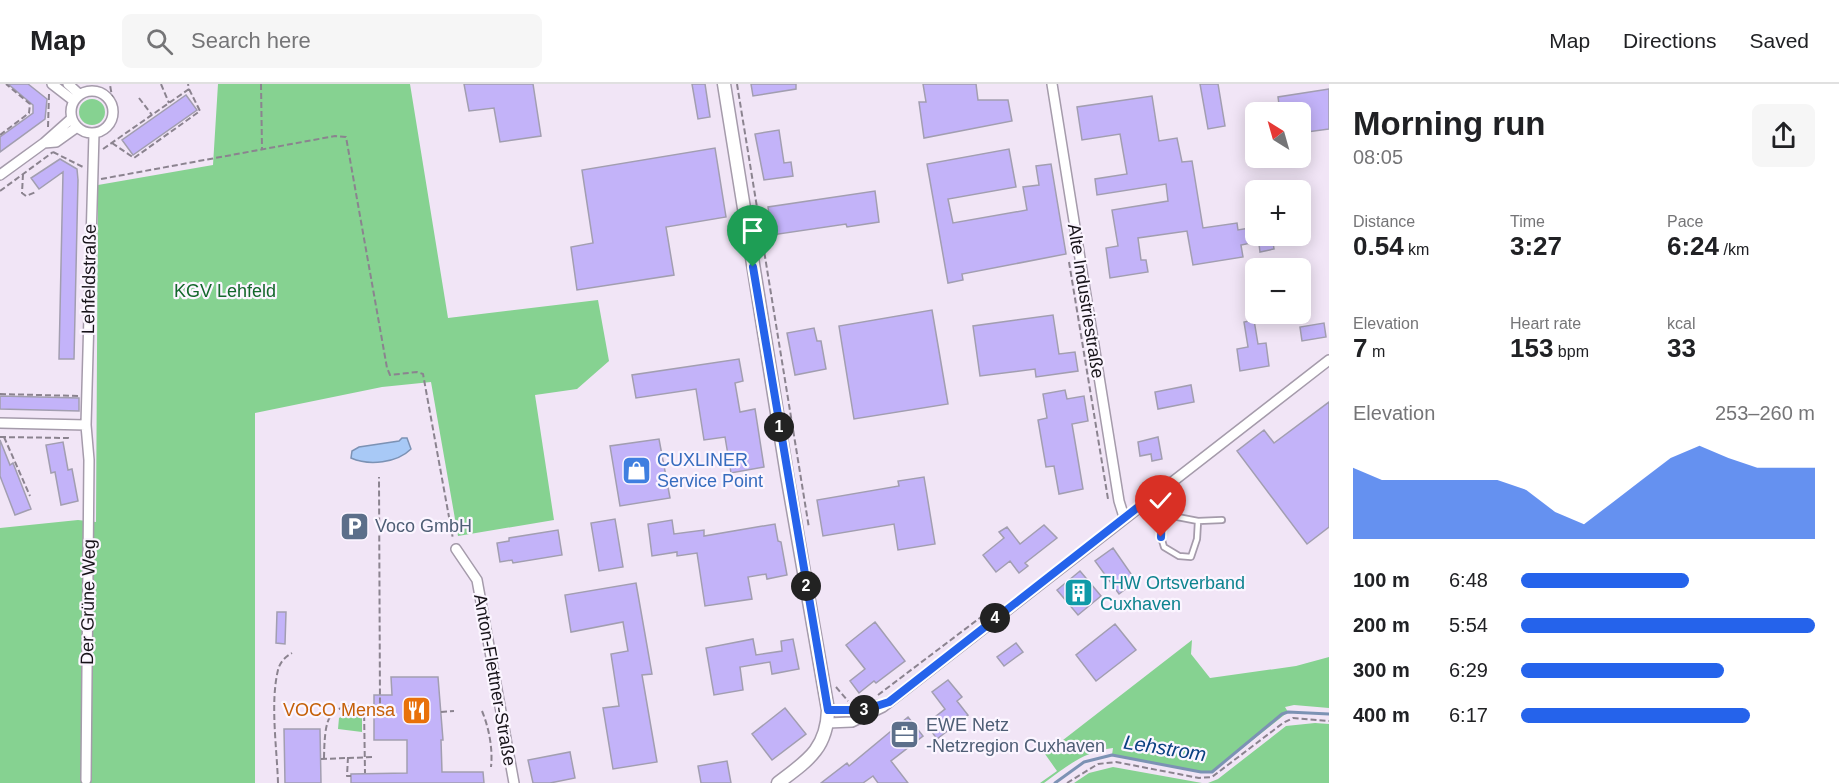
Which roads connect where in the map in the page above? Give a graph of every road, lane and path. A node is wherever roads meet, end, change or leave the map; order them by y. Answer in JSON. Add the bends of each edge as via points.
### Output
{"nodes":[{"id":1,"x":6,"y":84,"type":"edge"},
{"id":2,"x":52,"y":84,"type":"edge"},
{"id":3,"x":68,"y":84,"type":"edge"},
{"id":4,"x":108,"y":84,"type":"edge"},
{"id":5,"x":161,"y":84,"type":"edge"},
{"id":6,"x":188,"y":84,"type":"edge"},
{"id":7,"x":261,"y":84,"type":"edge"},
{"id":8,"x":724,"y":84,"type":"edge"},
{"id":9,"x":737,"y":84,"type":"edge"},
{"id":10,"x":1052,"y":84,"type":"edge"},
{"id":11,"x":189,"y":89,"type":"junction"},
{"id":12,"x":98,"y":90,"type":"edge"},
{"id":13,"x":54,"y":95,"type":"dead end"},
{"id":14,"x":76,"y":98,"type":"junction"},
{"id":15,"x":139,"y":98,"type":"dead end"},
{"id":16,"x":169,"y":103,"type":"junction"},
{"id":17,"x":152,"y":115,"type":"junction"},
{"id":18,"x":56,"y":122,"type":"dead end"},
{"id":19,"x":74,"y":123,"type":"junction"},
{"id":20,"x":0,"y":135,"type":"edge"},
{"id":21,"x":98,"y":135,"type":"junction"},
{"id":22,"x":112,"y":144,"type":"junction"},
{"id":23,"x":60,"y":146,"type":"dead end"},
{"id":24,"x":98,"y":148,"type":"dead end"},
{"id":25,"x":262,"y":149,"type":"junction"},
{"id":26,"x":53,"y":152,"type":"junction"},
{"id":27,"x":88,"y":169,"type":"dead end"},
{"id":28,"x":23,"y":174,"type":"junction"},
{"id":29,"x":0,"y":175,"type":"edge"},
{"id":30,"x":92,"y":180,"type":"junction"},
{"id":31,"x":0,"y":191,"type":"edge"},
{"id":32,"x":36,"y":192,"type":"dead end"},
{"id":33,"x":1069,"y":260,"type":"dead end"},
{"id":34,"x":1329,"y":360,"type":"edge"},
{"id":35,"x":0,"y":394,"type":"edge"},
{"id":36,"x":81,"y":396,"type":"dead end"},
{"id":37,"x":0,"y":423,"type":"edge"},
{"id":38,"x":86,"y":425,"type":"junction"},
{"id":39,"x":4,"y":437,"type":"dead end"},
{"id":40,"x":379,"y":477,"type":"dead end"},
{"id":41,"x":30,"y":496,"type":"dead end"},
{"id":42,"x":1111,"y":503,"type":"dead end"},
{"id":43,"x":1142,"y":504,"type":"junction"},
{"id":44,"x":1162,"y":514,"type":"junction"},
{"id":45,"x":1124,"y":517,"type":"junction"},
{"id":46,"x":1222,"y":520,"type":"dead end"},
{"id":47,"x":1198,"y":521,"type":"junction"},
{"id":48,"x":809,"y":531,"type":"dead end"},
{"id":49,"x":453,"y":538,"type":"dead end"},
{"id":50,"x":456,"y":549,"type":"dead end"},
{"id":51,"x":996,"y":605,"type":"dead end"},
{"id":52,"x":292,"y":652,"type":"dead end"},
{"id":53,"x":834,"y":685,"type":"dead end"},
{"id":54,"x":874,"y":698,"type":"dead end"},
{"id":55,"x":889,"y":702,"type":"junction"},
{"id":56,"x":850,"y":704,"type":"dead end"},
{"id":57,"x":364,"y":706,"type":"junction"},
{"id":58,"x":828,"y":710,"type":"junction"},
{"id":59,"x":454,"y":711,"type":"dead end"},
{"id":60,"x":482,"y":711,"type":"dead end"},
{"id":61,"x":441,"y":712,"type":"dead end"},
{"id":62,"x":1329,"y":721,"type":"edge"},
{"id":63,"x":828,"y":723,"type":"junction"},
{"id":64,"x":363,"y":757,"type":"junction"},
{"id":65,"x":374,"y":757,"type":"dead end"},
{"id":66,"x":348,"y":758,"type":"junction"},
{"id":67,"x":491,"y":767,"type":"dead end"},
{"id":68,"x":365,"y":773,"type":"dead end"},
{"id":69,"x":351,"y":776,"type":"dead end"},
{"id":70,"x":86,"y":781,"type":"edge"},
{"id":71,"x":278,"y":783,"type":"edge"},
{"id":72,"x":514,"y":783,"type":"edge"},
{"id":73,"x":778,"y":783,"type":"edge"},
{"id":74,"x":1067,"y":783,"type":"edge"}],
"edges":[{"from":1,"to":20,"type":"path","via":[[30,104],[29,113]]},
{"from":2,"to":14,"type":"street"},
{"from":3,"to":14,"type":"street"},
{"from":4,"to":12,"type":"street"},
{"from":4,"to":21,"type":"path","via":[[116,116],[109,128]]},
{"from":5,"to":16,"type":"path"},
{"from":6,"to":11,"type":"path"},
{"from":7,"to":25,"type":"path"},
{"from":8,"to":58,"type":"street"},
{"from":9,"to":48,"type":"path"},
{"from":10,"to":45,"type":"street","name":"Alte Industriestraße"},
{"from":11,"to":16,"type":"path"},
{"from":11,"to":22,"type":"path","via":[[200,111],[134,158]]},
{"from":12,"to":14,"type":"street"},
{"from":12,"to":21,"type":"street","via":[[112,105],[112,120]]},
{"from":13,"to":18,"type":"path","via":[[49,91],[48,127]]},
{"from":14,"to":19,"type":"street"},
{"from":15,"to":17,"type":"path"},
{"from":16,"to":17,"type":"path"},
{"from":17,"to":22,"type":"path"},
{"from":19,"to":21,"type":"street"},
{"from":19,"to":29,"type":"street"},
{"from":21,"to":30,"type":"street","name":"Lehfeldstraße"},
{"from":22,"to":24,"type":"path"},
{"from":23,"to":26,"type":"path"},
{"from":25,"to":30,"type":"path"},
{"from":25,"to":49,"type":"path","via":[[346,137],[387,368],[390,375],[421,372],[424,379]]},
{"from":26,"to":27,"type":"path"},
{"from":26,"to":28,"type":"path"},
{"from":28,"to":31,"type":"path"},
{"from":28,"to":32,"type":"path","via":[[22,193],[26,196]]},
{"from":30,"to":38,"type":"street","name":"Lehfeldstraße"},
{"from":33,"to":42,"type":"path","via":[[1106,494]]},
{"from":34,"to":43,"type":"street"},
{"from":35,"to":36,"type":"path"},
{"from":37,"to":38,"type":"street"},
{"from":38,"to":70,"type":"street","name":"Der Grüne Weg"},
{"from":39,"to":41,"type":"path"},
{"from":40,"to":57,"type":"path","via":[[380,708]]},
{"from":43,"to":44,"type":"lane"},
{"from":43,"to":45,"type":"street"},
{"from":44,"to":47,"type":"lane"},
{"from":44,"to":47,"type":"lane","via":[[1164,547],[1179,556],[1191,557]]},
{"from":45,"to":55,"type":"street"},
{"from":46,"to":47,"type":"lane"},
{"from":50,"to":72,"type":"street","name":"Anton-Flettner-Straße","via":[[477,580]]},
{"from":51,"to":54,"type":"path"},
{"from":52,"to":71,"type":"path","via":[[278,670],[275,697]]},
{"from":53,"to":56,"type":"path"},
{"from":55,"to":58,"type":"street","via":[[864,710]]},
{"from":55,"to":63,"type":"street","via":[[861,719]]},
{"from":57,"to":64,"type":"path"},
{"from":57,"to":66,"type":"path","via":[[343,707],[326,722],[322,758]]},
{"from":58,"to":63,"type":"street"},
{"from":59,"to":61,"type":"path"},
{"from":60,"to":67,"type":"path"},
{"from":62,"to":74,"type":"path","via":[[1293,718],[1212,777],[1116,762],[1098,764]]},
{"from":63,"to":73,"type":"street","via":[[819,747]]},
{"from":64,"to":65,"type":"path"},
{"from":64,"to":66,"type":"path"},
{"from":64,"to":68,"type":"path"},
{"from":66,"to":69,"type":"path","via":[[347,776]]}]}
